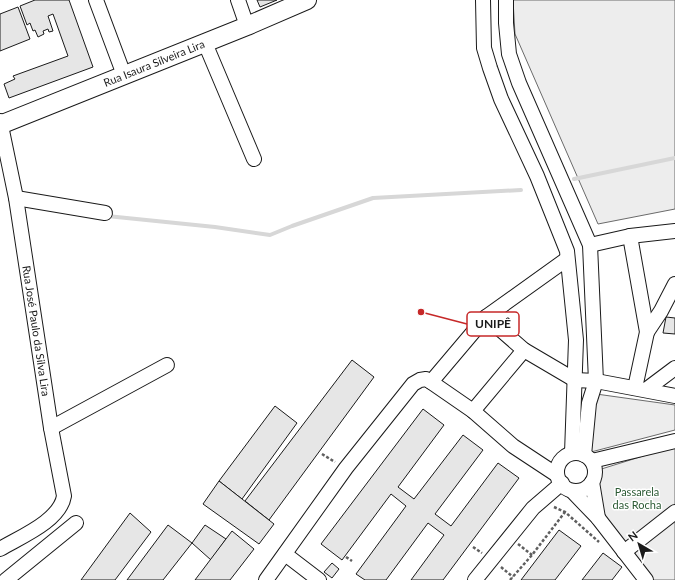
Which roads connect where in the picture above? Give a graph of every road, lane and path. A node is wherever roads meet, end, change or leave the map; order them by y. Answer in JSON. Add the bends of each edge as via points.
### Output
{"nodes":[{"id":1,"x":96,"y":0,"type":"edge"},
{"id":2,"x":238,"y":0,"type":"edge"},
{"id":3,"x":306,"y":0,"type":"edge"},
{"id":4,"x":483,"y":0,"type":"edge"},
{"id":5,"x":506,"y":0,"type":"edge"},
{"id":6,"x":247,"y":26,"type":"junction"},
{"id":7,"x":205,"y":43,"type":"junction"},
{"id":8,"x":124,"y":75,"type":"junction"},
{"id":9,"x":0,"y":123,"type":"edge"},
{"id":10,"x":254,"y":159,"type":"dead end"},
{"id":11,"x":16,"y":198,"type":"junction"},
{"id":12,"x":105,"y":213,"type":"dead end"},
{"id":13,"x":675,"y":231,"type":"edge"},
{"id":14,"x":630,"y":236,"type":"junction"},
{"id":15,"x":590,"y":245,"type":"junction"},
{"id":16,"x":567,"y":258,"type":"junction"},
{"id":17,"x":675,"y":284,"type":"edge"},
{"id":18,"x":486,"y":317,"type":"junction"},
{"id":19,"x":647,"y":332,"type":"junction"},
{"id":20,"x":524,"y":350,"type":"junction"},
{"id":21,"x":167,"y":365,"type":"dead end"},
{"id":22,"x":675,"y":368,"type":"edge"},
{"id":23,"x":575,"y":380,"type":"junction"},
{"id":24,"x":596,"y":381,"type":"junction"},
{"id":25,"x":431,"y":382,"type":"junction"},
{"id":26,"x":641,"y":388,"type":"junction"},
{"id":27,"x":675,"y":396,"type":"edge"},
{"id":28,"x":473,"y":411,"type":"junction"},
{"id":29,"x":51,"y":428,"type":"junction"},
{"id":30,"x":675,"y":441,"type":"edge"},
{"id":31,"x":583,"y":456,"type":"junction"},
{"id":32,"x":592,"y":482,"type":"junction"},
{"id":33,"x":563,"y":483,"type":"junction"},
{"id":34,"x":552,"y":506,"type":"dead end"},
{"id":35,"x":565,"y":512,"type":"junction"},
{"id":36,"x":675,"y":512,"type":"edge"},
{"id":37,"x":598,"y":518,"type":"junction"},
{"id":38,"x":76,"y":524,"type":"dead end"},
{"id":39,"x":602,"y":545,"type":"dead end"},
{"id":40,"x":0,"y":549,"type":"edge"},
{"id":41,"x":624,"y":552,"type":"junction"},
{"id":42,"x":285,"y":554,"type":"junction"},
{"id":43,"x":346,"y":557,"type":"dead end"},
{"id":44,"x":352,"y":561,"type":"dead end"},
{"id":45,"x":6,"y":580,"type":"edge"},
{"id":46,"x":266,"y":580,"type":"edge"},
{"id":47,"x":319,"y":580,"type":"edge"},
{"id":48,"x":475,"y":580,"type":"edge"},
{"id":49,"x":510,"y":580,"type":"edge"},
{"id":50,"x":646,"y":580,"type":"edge"}],
"edges":[{"from":1,"to":8,"type":"street"},
{"from":2,"to":6,"type":"street"},
{"from":3,"to":6,"type":"main road","name":"Rua Isaura Silveira Lira"},
{"from":4,"to":16,"type":"street","via":[[484,48],[490,68],[501,99],[537,176],[567,251]]},
{"from":5,"to":15,"type":"street","via":[[509,54],[519,83]]},
{"from":6,"to":7,"type":"main road","name":"Rua Isaura Silveira Lira"},
{"from":7,"to":8,"type":"main road","name":"Rua Isaura Silveira Lira"},
{"from":7,"to":10,"type":"street"},
{"from":8,"to":9,"type":"main road","name":"Rua Isaura Silveira Lira"},
{"from":9,"to":11,"type":"street","name":"Rua José Paulo da Silva Lira"},
{"from":11,"to":12,"type":"street"},
{"from":11,"to":29,"type":"street","name":"Rua José Paulo da Silva Lira"},
{"from":13,"to":14,"type":"street"},
{"from":14,"to":15,"type":"street"},
{"from":14,"to":19,"type":"street"},
{"from":15,"to":24,"type":"street"},
{"from":16,"to":18,"type":"street"},
{"from":16,"to":23,"type":"street","via":[[576,340]]},
{"from":17,"to":19,"type":"street"},
{"from":18,"to":20,"type":"street"},
{"from":18,"to":25,"type":"street"},
{"from":19,"to":26,"type":"street"},
{"from":20,"to":23,"type":"street"},
{"from":20,"to":28,"type":"street"},
{"from":21,"to":29,"type":"street"},
{"from":22,"to":26,"type":"street"},
{"from":23,"to":24,"type":"street"},
{"from":23,"to":31,"type":"street"},
{"from":24,"to":26,"type":"street"},
{"from":24,"to":31,"type":"street"},
{"from":25,"to":28,"type":"street"},
{"from":25,"to":42,"type":"street","via":[[426,379],[413,384],[346,468]]},
{"from":26,"to":27,"type":"street"},
{"from":28,"to":33,"type":"street","via":[[513,446]]},
{"from":29,"to":40,"type":"street","name":"Rua José Paulo da Silva Lira","via":[[64,496],[62,504],[37,527]]},
{"from":30,"to":31,"type":"street"},
{"from":31,"to":32,"type":"street","via":[[595,474]]},
{"from":31,"to":33,"type":"street","via":[[566,455],[558,464]]},
{"from":32,"to":33,"type":"street","via":[[583,489]]},
{"from":32,"to":37,"type":"street"},
{"from":33,"to":37,"type":"street"},
{"from":33,"to":48,"type":"street","via":[[533,508]]},
{"from":34,"to":35,"type":"path"},
{"from":35,"to":39,"type":"path"},
{"from":35,"to":49,"type":"path"},
{"from":36,"to":41,"type":"street"},
{"from":37,"to":41,"type":"street"},
{"from":38,"to":45,"type":"street"},
{"from":41,"to":50,"type":"street"},
{"from":42,"to":46,"type":"street"},
{"from":42,"to":47,"type":"street"},
{"from":43,"to":44,"type":"path"}]}
